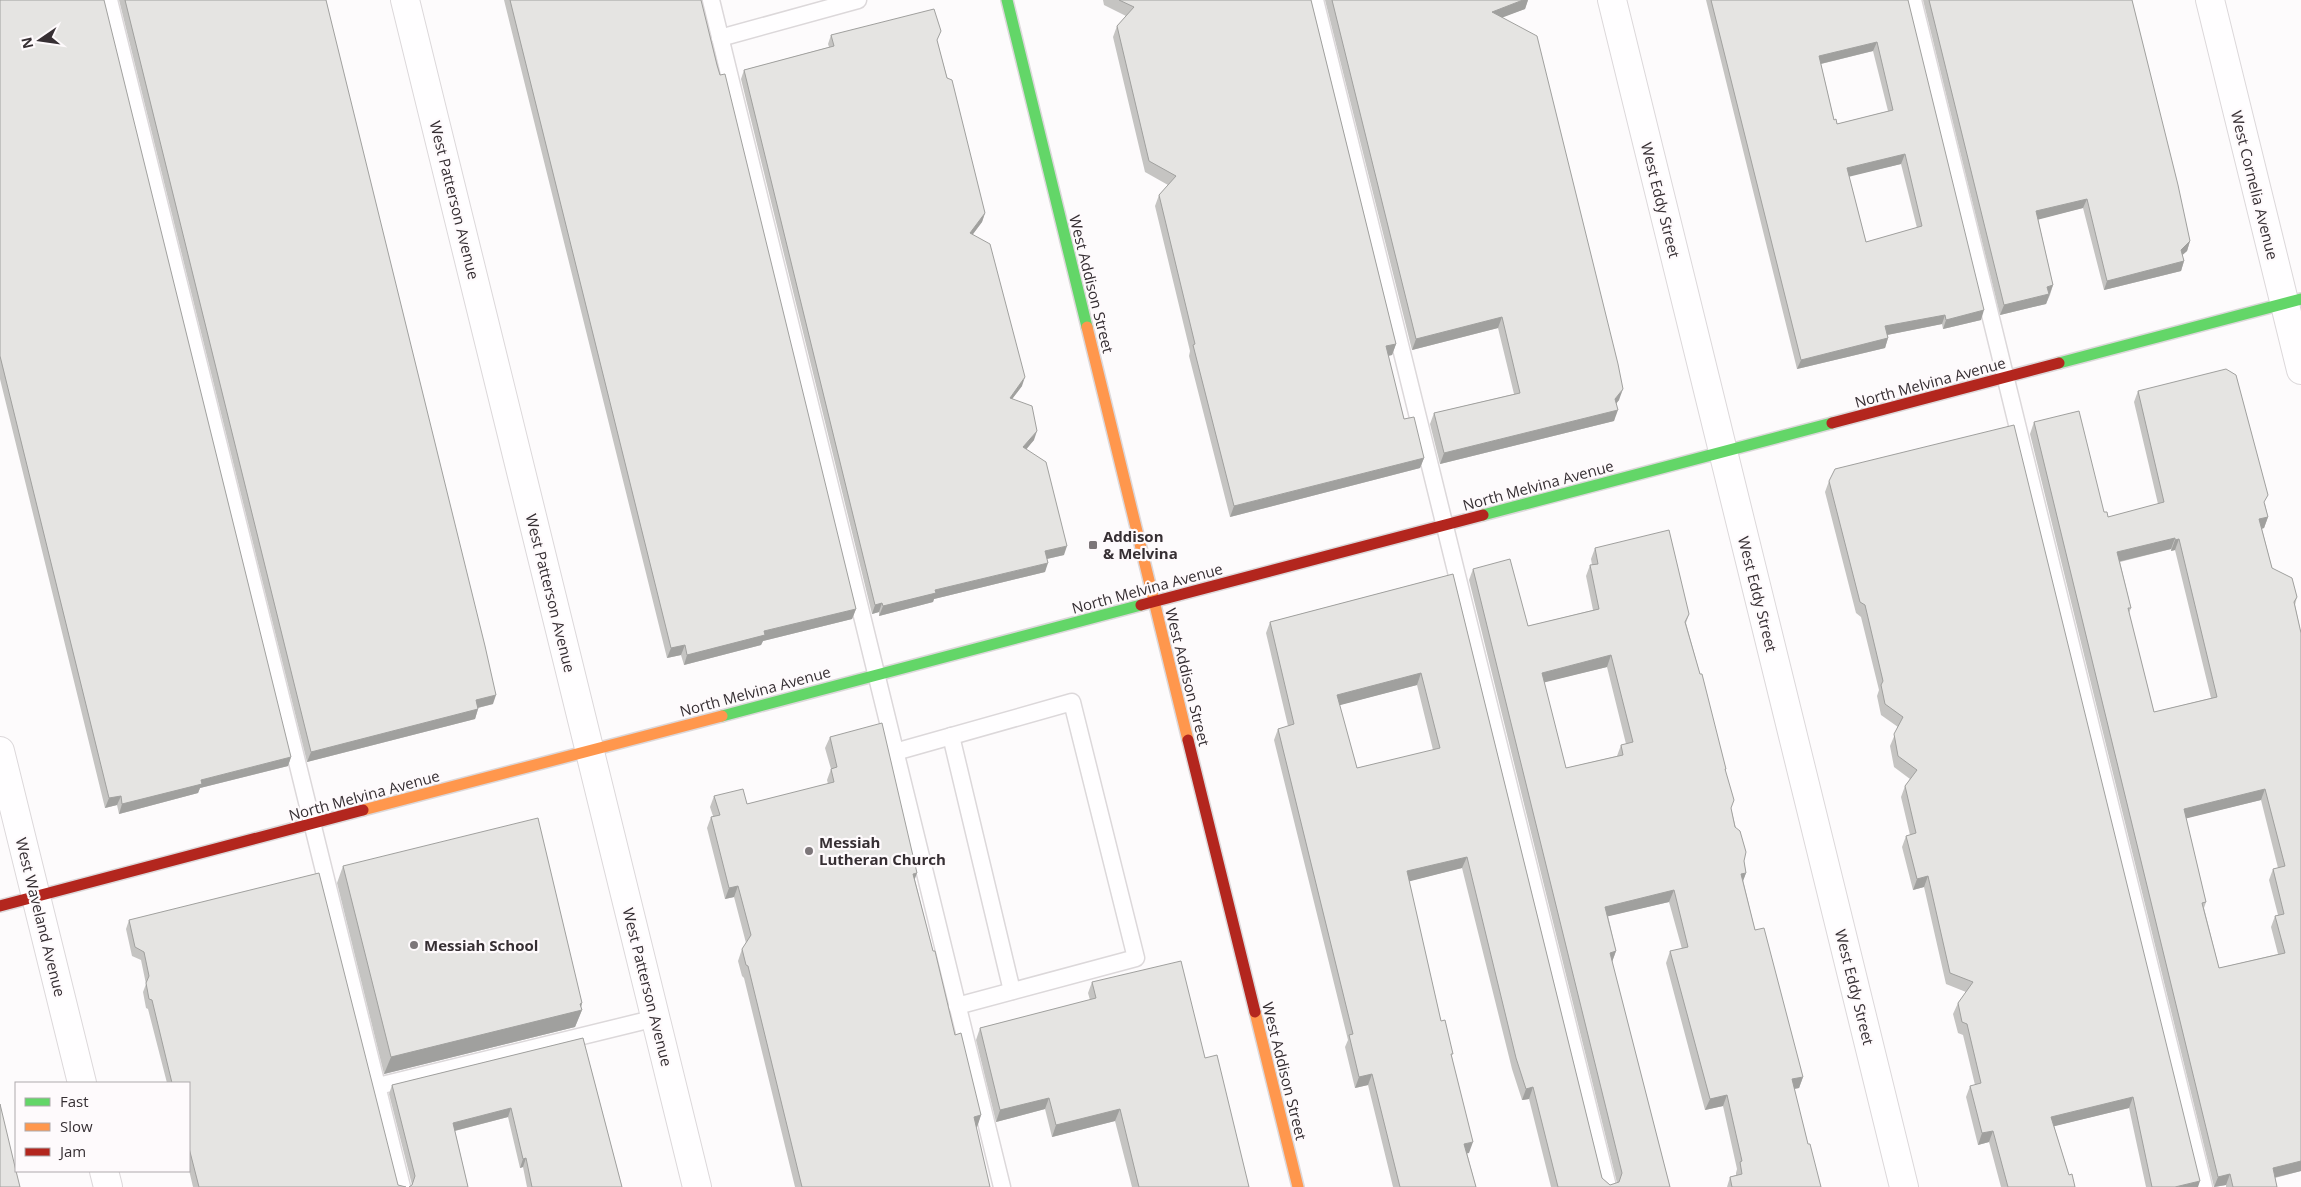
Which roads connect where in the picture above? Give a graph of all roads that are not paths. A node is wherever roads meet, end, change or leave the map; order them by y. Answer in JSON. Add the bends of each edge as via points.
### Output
{"nodes":[{"id":1,"x":109,"y":0,"type":"edge"},
{"id":2,"x":405,"y":0,"type":"edge"},
{"id":3,"x":711,"y":0,"type":"edge"},
{"id":4,"x":858,"y":0,"type":"edge"},
{"id":5,"x":1007,"y":0,"type":"edge"},
{"id":6,"x":1314,"y":0,"type":"edge"},
{"id":7,"x":1612,"y":0,"type":"edge"},
{"id":8,"x":1912,"y":0,"type":"edge"},
{"id":9,"x":2210,"y":0,"type":"edge"},
{"id":10,"x":720,"y":38,"type":"junction"},
{"id":11,"x":2293,"y":301,"type":"edge"},
{"id":12,"x":2301,"y":370,"type":"edge"},
{"id":13,"x":2005,"y":377,"type":"junction"},
{"id":14,"x":1723,"y":452,"type":"junction"},
{"id":15,"x":1444,"y":525,"type":"junction"},
{"id":16,"x":1154,"y":602,"type":"junction"},
{"id":17,"x":876,"y":675,"type":"junction"},
{"id":18,"x":951,"y":736,"type":"junction"},
{"id":19,"x":590,"y":750,"type":"junction"},
{"id":20,"x":0,"y":751,"type":"edge"},
{"id":21,"x":895,"y":752,"type":"junction"},
{"id":22,"x":312,"y":824,"type":"junction"},
{"id":23,"x":36,"y":896,"type":"junction"},
{"id":24,"x":0,"y":906,"type":"edge"},
{"id":25,"x":1012,"y":991,"type":"junction"},
{"id":26,"x":957,"y":1006,"type":"junction"},
{"id":27,"x":656,"y":1018,"type":"junction"},
{"id":28,"x":82,"y":1082,"type":"edge"},
{"id":29,"x":378,"y":1086,"type":"junction"},
{"id":30,"x":104,"y":1172,"type":"edge"},
{"id":31,"x":108,"y":1187,"type":"edge"},
{"id":32,"x":402,"y":1187,"type":"edge"},
{"id":33,"x":697,"y":1187,"type":"edge"},
{"id":34,"x":1002,"y":1187,"type":"edge"},
{"id":35,"x":1298,"y":1187,"type":"edge"},
{"id":36,"x":1608,"y":1187,"type":"edge"},
{"id":37,"x":1904,"y":1187,"type":"edge"},
{"id":38,"x":2204,"y":1187,"type":"edge"}],
"edges":[{"from":1,"to":22,"type":"lane"},
{"from":2,"to":19,"type":"street","name":"West Patterson Avenue"},
{"from":3,"to":10,"type":"lane"},
{"from":4,"to":10,"type":"lane"},
{"from":5,"to":16,"type":"street","name":"West Addison Street"},
{"from":6,"to":15,"type":"lane"},
{"from":7,"to":14,"type":"street","name":"West Eddy Street"},
{"from":8,"to":13,"type":"lane"},
{"from":9,"to":11,"type":"street","name":"West Cornelia Avenue"},
{"from":10,"to":17,"type":"lane"},
{"from":11,"to":12,"type":"street","name":"West Cornelia Avenue"},
{"from":11,"to":13,"type":"street","name":"North Melvina Avenue"},
{"from":13,"to":14,"type":"street","name":"North Melvina Avenue"},
{"from":13,"to":38,"type":"lane"},
{"from":14,"to":15,"type":"street","name":"North Melvina Avenue"},
{"from":14,"to":37,"type":"street","name":"West Eddy Street"},
{"from":15,"to":16,"type":"street","name":"North Melvina Avenue"},
{"from":15,"to":36,"type":"lane"},
{"from":16,"to":17,"type":"street","name":"North Melvina Avenue"},
{"from":16,"to":35,"type":"street","name":"West Addison Street"},
{"from":17,"to":19,"type":"street","name":"North Melvina Avenue"},
{"from":17,"to":21,"type":"lane"},
{"from":18,"to":21,"type":"lane"},
{"from":18,"to":25,"type":"lane"},
{"from":18,"to":25,"type":"lane","via":[[1072,702],[1136,958]]},
{"from":19,"to":22,"type":"street","name":"North Melvina Avenue"},
{"from":19,"to":27,"type":"street","name":"West Patterson Avenue"},
{"from":20,"to":23,"type":"street","name":"West Waveland Avenue"},
{"from":21,"to":26,"type":"lane"},
{"from":22,"to":23,"type":"street","name":"North Melvina Avenue"},
{"from":22,"to":29,"type":"lane"},
{"from":23,"to":24,"type":"street","name":"North Melvina Avenue"},
{"from":23,"to":28,"type":"street","name":"West Waveland Avenue"},
{"from":25,"to":26,"type":"lane"},
{"from":26,"to":34,"type":"lane"},
{"from":27,"to":29,"type":"lane"},
{"from":27,"to":33,"type":"street","name":"West Patterson Avenue"},
{"from":29,"to":32,"type":"lane"},
{"from":30,"to":31,"type":"street"}]}
